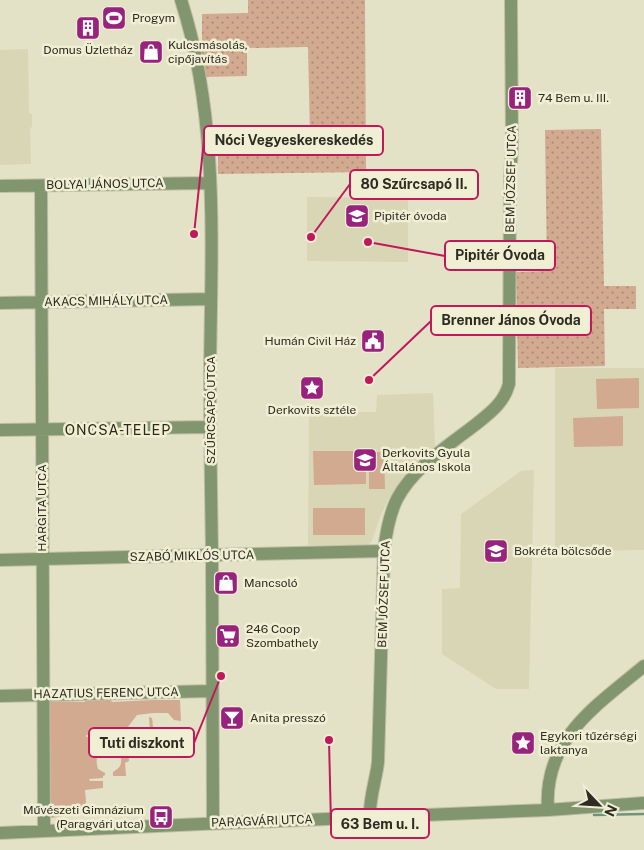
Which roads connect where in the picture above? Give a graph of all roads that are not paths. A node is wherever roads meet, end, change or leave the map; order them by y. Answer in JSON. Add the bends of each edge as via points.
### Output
{"nodes":[{"id":1,"x":181,"y":0,"type":"edge"},
{"id":2,"x":511,"y":0,"type":"edge"},
{"id":3,"x":210,"y":183,"type":"junction"},
{"id":4,"x":0,"y":186,"type":"edge"},
{"id":5,"x":41,"y":186,"type":"junction"},
{"id":6,"x":211,"y":299,"type":"junction"},
{"id":7,"x":42,"y":302,"type":"junction"},
{"id":8,"x":0,"y":303,"type":"edge"},
{"id":9,"x":210,"y":427,"type":"junction"},
{"id":10,"x":42,"y":429,"type":"junction"},
{"id":11,"x":0,"y":430,"type":"edge"},
{"id":12,"x":384,"y":551,"type":"junction"},
{"id":13,"x":212,"y":555,"type":"junction"},
{"id":14,"x":43,"y":559,"type":"junction"},
{"id":15,"x":0,"y":560,"type":"edge"},
{"id":16,"x":644,"y":666,"type":"edge"},
{"id":17,"x":212,"y":691,"type":"junction"},
{"id":18,"x":44,"y":695,"type":"junction"},
{"id":19,"x":0,"y":696,"type":"edge"},
{"id":20,"x":644,"y":802,"type":"edge"},
{"id":21,"x":548,"y":810,"type":"junction"},
{"id":22,"x":370,"y":816,"type":"junction"},
{"id":23,"x":213,"y":823,"type":"junction"},
{"id":24,"x":44,"y":831,"type":"junction"},
{"id":25,"x":0,"y":833,"type":"edge"}],
"edges":[{"from":1,"to":3,"type":"street","name":"SZŰRCSAPÓ UTCA","via":[[202,93]]},
{"from":2,"to":12,"type":"street","name":"BEM JÓZSEF UTCA","via":[[510,384],[495,409],[425,464],[404,488],[393,510]]},
{"from":3,"to":5,"type":"street","name":"BOLYAI JÁNOS UTCA"},
{"from":3,"to":6,"type":"street","name":"SZŰRCSAPÓ UTCA"},
{"from":4,"to":5,"type":"street","name":"BOLYAI JÁNOS UTCA"},
{"from":5,"to":7,"type":"street","name":"HARGITA UTCA"},
{"from":6,"to":7,"type":"street","name":"AKACS MIHÁLY UTCA"},
{"from":6,"to":9,"type":"street","name":"SZŰRCSAPÓ UTCA"},
{"from":7,"to":8,"type":"street","name":"AKACS MIHÁLY UTCA"},
{"from":7,"to":10,"type":"street","name":"HARGITA UTCA"},
{"from":9,"to":10,"type":"street"},
{"from":9,"to":13,"type":"street","name":"SZŰRCSAPÓ UTCA"},
{"from":10,"to":11,"type":"street"},
{"from":10,"to":14,"type":"street","name":"HARGITA UTCA"},
{"from":12,"to":13,"type":"street","name":"SZABÓ MIKLÓS UTCA"},
{"from":12,"to":22,"type":"street","name":"BEM JÓZSEF UTCA","via":[[378,762]]},
{"from":13,"to":14,"type":"street","name":"SZABÓ MIKLÓS UTCA"},
{"from":13,"to":17,"type":"street","name":"SZŰRCSAPÓ UTCA"},
{"from":14,"to":15,"type":"street","name":"SZABÓ MIKLÓS UTCA"},
{"from":14,"to":18,"type":"street","name":"HARGITA UTCA"},
{"from":16,"to":21,"type":"street","via":[[598,704],[562,745],[550,776]]},
{"from":17,"to":18,"type":"street","name":"HAZATIUS FERENC UTCA"},
{"from":17,"to":23,"type":"street","name":"SZŰRCSAPÓ UTCA"},
{"from":18,"to":19,"type":"street","name":"HAZATIUS FERENC UTCA"},
{"from":18,"to":24,"type":"street","name":"HARGITA UTCA"},
{"from":20,"to":21,"type":"street","name":"PARAGVÁRI UTCA"},
{"from":21,"to":22,"type":"street","name":"PARAGVÁRI UTCA"},
{"from":22,"to":23,"type":"street","name":"PARAGVÁRI UTCA"},
{"from":23,"to":24,"type":"street","name":"PARAGVÁRI UTCA"},
{"from":24,"to":25,"type":"street","name":"PARAGVÁRI UTCA"}]}
